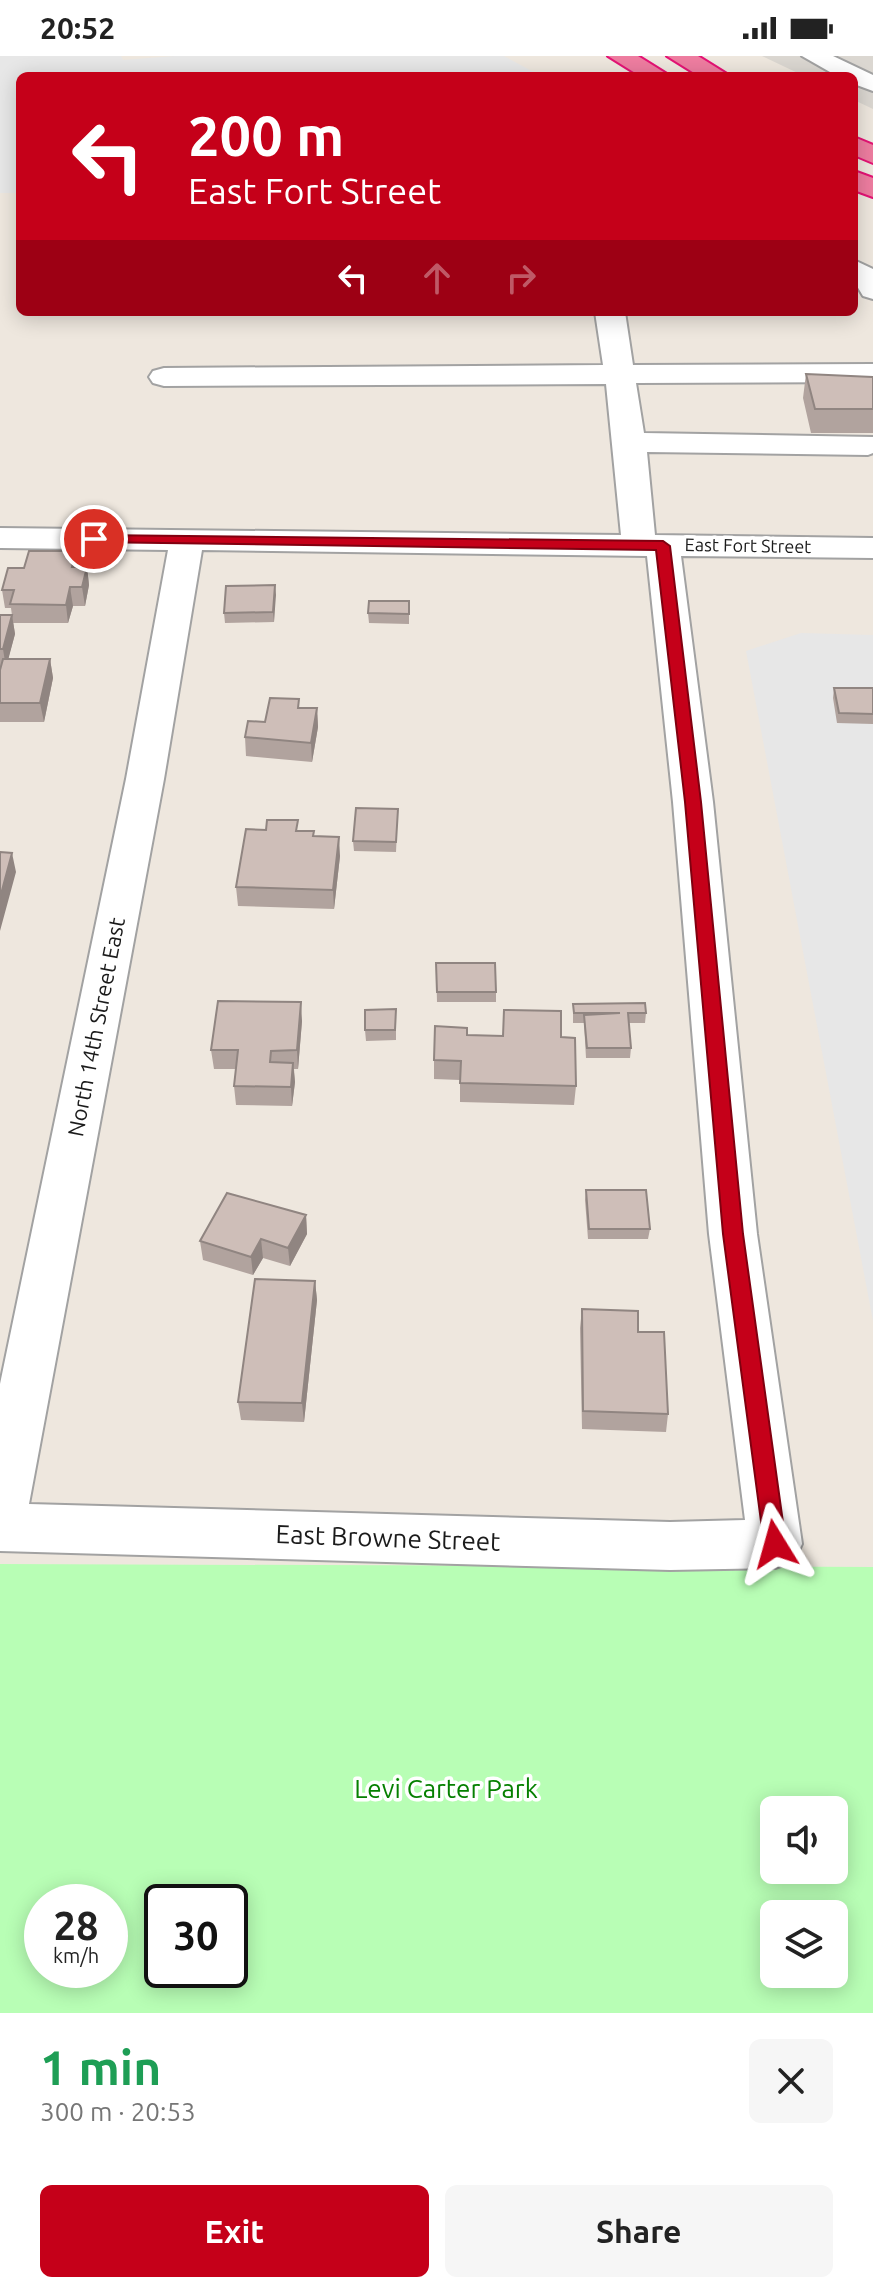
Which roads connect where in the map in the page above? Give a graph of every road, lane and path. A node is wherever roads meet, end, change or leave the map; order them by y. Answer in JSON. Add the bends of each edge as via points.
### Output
{"nodes":[{"id":1,"x":620,"y":56,"type":"edge"},
{"id":2,"x":679,"y":56,"type":"edge"},
{"id":3,"x":814,"y":56,"type":"edge"},
{"id":4,"x":650,"y":72,"type":"edge"},
{"id":5,"x":710,"y":72,"type":"edge"},
{"id":6,"x":848,"y":72,"type":"edge"},
{"id":7,"x":858,"y":272,"type":"edge"},
{"id":8,"x":873,"y":290,"type":"edge"},
{"id":9,"x":611,"y":316,"type":"edge"},
{"id":10,"x":873,"y":373,"type":"edge"},
{"id":11,"x":619,"y":375,"type":"junction"},
{"id":12,"x":164,"y":377,"type":"dead end"},
{"id":13,"x":630,"y":442,"type":"junction"},
{"id":14,"x":868,"y":445,"type":"dead end"},
{"id":15,"x":0,"y":538,"type":"edge"},
{"id":16,"x":187,"y":541,"type":"junction"},
{"id":17,"x":651,"y":546,"type":"junction"},
{"id":18,"x":873,"y":548,"type":"edge"},
{"id":19,"x":0,"y":1513,"type":"edge"},
{"id":20,"x":0,"y":1527,"type":"edge"}],
"edges":[{"from":1,"to":4,"type":"highway"},
{"from":2,"to":5,"type":"highway"},
{"from":3,"to":6,"type":"street"},
{"from":7,"to":8,"type":"street","via":[[870,279]]},
{"from":9,"to":11,"type":"street"},
{"from":10,"to":11,"type":"street"},
{"from":11,"to":12,"type":"street"},
{"from":11,"to":13,"type":"street"},
{"from":13,"to":14,"type":"street"},
{"from":13,"to":17,"type":"street"},
{"from":15,"to":16,"type":"street","name":"East Fort Street"},
{"from":16,"to":17,"type":"street","name":"East Fort Street"},
{"from":16,"to":19,"type":"street","name":"North 14th Street East"},
{"from":17,"to":18,"type":"street","name":"East Fort Street"},
{"from":17,"to":20,"type":"street","name":"East Browne Street","via":[[695,817],[733,1234],[775,1544],[670,1546]]}]}
